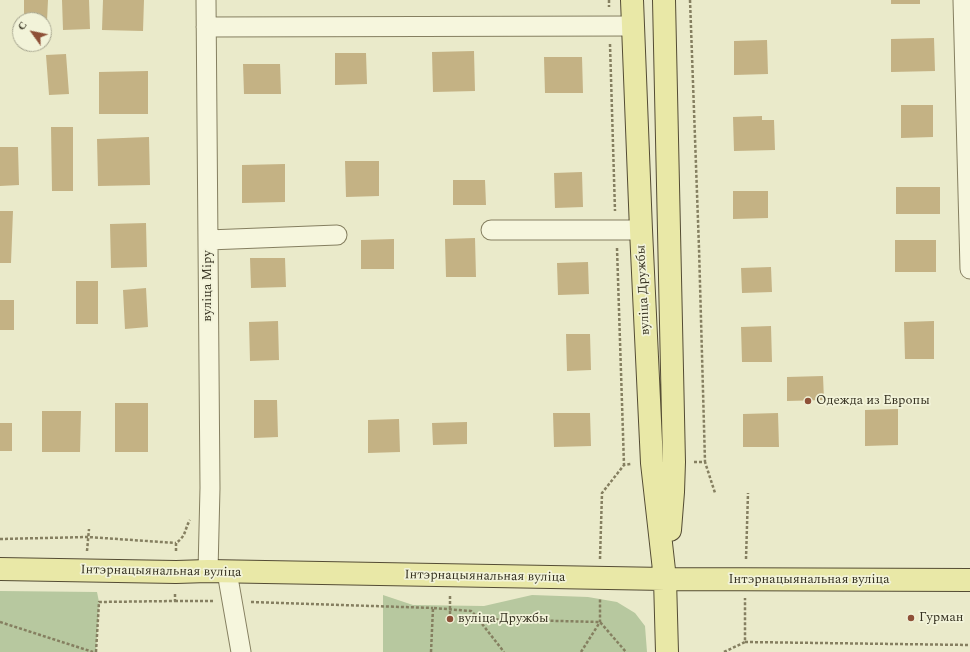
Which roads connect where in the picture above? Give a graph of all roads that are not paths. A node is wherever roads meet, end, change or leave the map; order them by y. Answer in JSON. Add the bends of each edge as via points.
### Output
{"nodes":[{"id":1,"x":206,"y":0,"type":"edge"},
{"id":2,"x":632,"y":0,"type":"edge"},
{"id":3,"x":664,"y":0,"type":"edge"},
{"id":4,"x":963,"y":0,"type":"edge"},
{"id":5,"x":632,"y":26,"type":"junction"},
{"id":6,"x":206,"y":27,"type":"junction"},
{"id":7,"x":968,"y":113,"type":"edge"},
{"id":8,"x":491,"y":230,"type":"dead end"},
{"id":9,"x":641,"y":230,"type":"junction"},
{"id":10,"x":337,"y":236,"type":"dead end"},
{"id":11,"x":208,"y":240,"type":"junction"},
{"id":12,"x":970,"y":269,"type":"edge"},
{"id":13,"x":663,"y":462,"type":"junction"},
{"id":14,"x":0,"y":569,"type":"edge"},
{"id":15,"x":218,"y":572,"type":"junction"},
{"id":16,"x":665,"y":579,"type":"junction"},
{"id":17,"x":970,"y":580,"type":"edge"},
{"id":18,"x":242,"y":652,"type":"edge"},
{"id":19,"x":667,"y":652,"type":"edge"}],
"edges":[{"from":1,"to":6,"type":"street","name":"вуліца Міру"},
{"from":2,"to":5,"type":"main road","name":"вуліца Дружбы"},
{"from":3,"to":13,"type":"main road","name":"вуліца Дружбы"},
{"from":4,"to":7,"type":"street"},
{"from":5,"to":6,"type":"street"},
{"from":5,"to":9,"type":"main road","name":"вуліца Дружбы"},
{"from":6,"to":11,"type":"street","name":"вуліца Міру"},
{"from":7,"to":12,"type":"street"},
{"from":8,"to":9,"type":"street"},
{"from":9,"to":13,"type":"main road","name":"вуліца Дружбы"},
{"from":10,"to":11,"type":"street"},
{"from":11,"to":15,"type":"street","name":"вуліца Міру","via":[[210,488]]},
{"from":13,"to":16,"type":"main road","name":"вуліца Дружбы"},
{"from":14,"to":15,"type":"main road","name":"Інтэрнацыянальная вуліца"},
{"from":15,"to":16,"type":"main road","name":"Інтэрнацыянальная вуліца"},
{"from":15,"to":18,"type":"street","name":"вуліца Міру","via":[[232,601]]},
{"from":16,"to":17,"type":"main road","name":"Інтэрнацыянальная вуліца"},
{"from":16,"to":19,"type":"main road","name":"вуліца Дружбы"}]}
